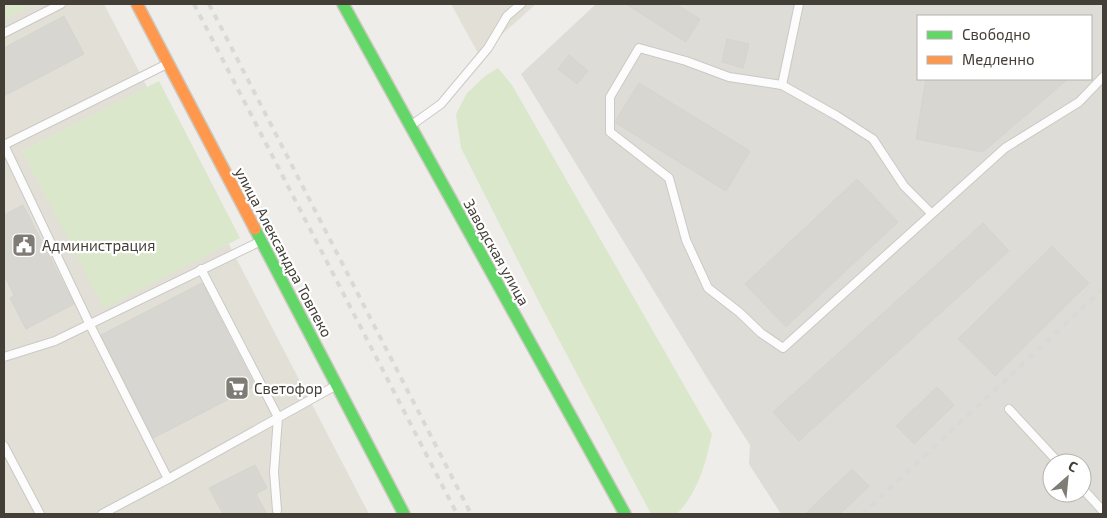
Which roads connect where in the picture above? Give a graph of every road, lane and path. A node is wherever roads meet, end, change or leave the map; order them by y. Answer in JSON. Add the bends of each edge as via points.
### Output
{"nodes":[{"id":1,"x":62,"y":4,"type":"edge"},
{"id":2,"x":138,"y":4,"type":"edge"},
{"id":3,"x":343,"y":4,"type":"edge"},
{"id":4,"x":521,"y":4,"type":"edge"},
{"id":5,"x":800,"y":4,"type":"edge"},
{"id":6,"x":4,"y":33,"type":"edge"},
{"id":7,"x":169,"y":64,"type":"junction"},
{"id":8,"x":1103,"y":78,"type":"edge"},
{"id":9,"x":782,"y":85,"type":"junction"},
{"id":10,"x":410,"y":126,"type":"junction"},
{"id":11,"x":4,"y":145,"type":"edge"},
{"id":12,"x":931,"y":213,"type":"junction"},
{"id":13,"x":261,"y":241,"type":"junction"},
{"id":14,"x":201,"y":269,"type":"junction"},
{"id":15,"x":90,"y":325,"type":"junction"},
{"id":16,"x":4,"y":357,"type":"edge"},
{"id":17,"x":337,"y":386,"type":"junction"},
{"id":18,"x":1009,"y":409,"type":"dead end"},
{"id":19,"x":278,"y":418,"type":"junction"},
{"id":20,"x":4,"y":446,"type":"edge"},
{"id":21,"x":1050,"y":453,"type":"edge"},
{"id":22,"x":168,"y":479,"type":"junction"},
{"id":23,"x":1092,"y":499,"type":"edge"},
{"id":24,"x":277,"y":510,"type":"dead end"},
{"id":25,"x":1103,"y":511,"type":"edge"},
{"id":26,"x":40,"y":514,"type":"edge"},
{"id":27,"x":102,"y":514,"type":"edge"},
{"id":28,"x":404,"y":514,"type":"edge"},
{"id":29,"x":625,"y":514,"type":"edge"}],
"edges":[{"from":1,"to":6,"type":"lane"},
{"from":2,"to":7,"type":"main road","name":"улица Александра Товпеко"},
{"from":3,"to":10,"type":"main road","name":"Заводская улица"},
{"from":4,"to":10,"type":"lane","via":[[507,16],[488,48],[441,104]]},
{"from":5,"to":9,"type":"lane"},
{"from":7,"to":11,"type":"lane"},
{"from":7,"to":13,"type":"main road","name":"улица Александра Товпеко"},
{"from":8,"to":12,"type":"lane","via":[[1079,102],[1005,148]]},
{"from":9,"to":12,"type":"lane","via":[[873,139],[904,186]]},
{"from":9,"to":12,"type":"lane","via":[[729,77],[639,48],[610,97],[610,132],[669,178],[686,240],[708,288],[783,348]]},
{"from":10,"to":29,"type":"main road","name":"Заводская улица"},
{"from":11,"to":15,"type":"lane"},
{"from":13,"to":14,"type":"lane"},
{"from":13,"to":17,"type":"main road","name":"улица Александра Товпеко"},
{"from":14,"to":15,"type":"lane"},
{"from":14,"to":19,"type":"lane"},
{"from":15,"to":16,"type":"lane","via":[[56,341]]},
{"from":15,"to":22,"type":"lane"},
{"from":17,"to":19,"type":"lane"},
{"from":17,"to":28,"type":"main road","name":"улица Александра Товпеко"},
{"from":18,"to":21,"type":"lane"},
{"from":19,"to":22,"type":"lane"},
{"from":19,"to":24,"type":"lane","via":[[274,472]]},
{"from":20,"to":26,"type":"lane"},
{"from":22,"to":27,"type":"lane"},
{"from":23,"to":25,"type":"lane"}]}
